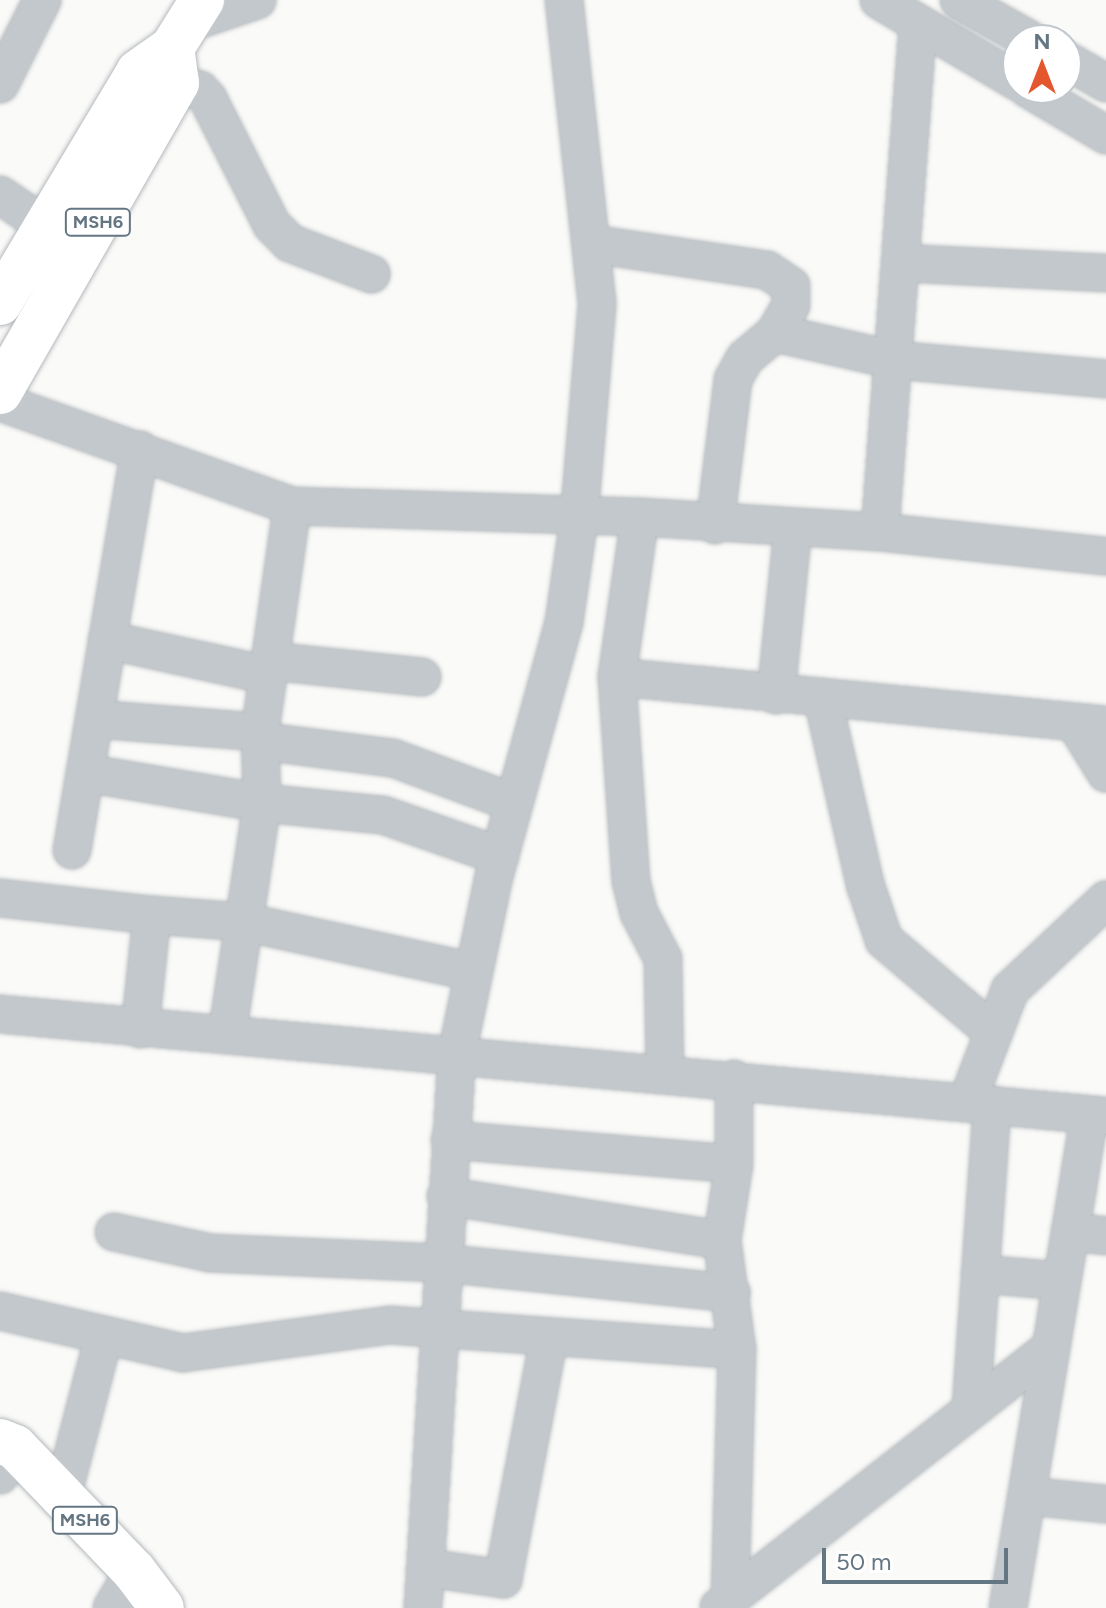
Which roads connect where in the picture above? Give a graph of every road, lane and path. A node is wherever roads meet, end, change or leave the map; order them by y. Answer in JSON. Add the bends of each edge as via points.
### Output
{"nodes":[{"id":1,"x":42,"y":0,"type":"edge"},
{"id":2,"x":257,"y":0,"type":"edge"},
{"id":3,"x":564,"y":0,"type":"edge"},
{"id":4,"x":879,"y":0,"type":"edge"},
{"id":5,"x":959,"y":0,"type":"edge"},
{"id":6,"x":918,"y":23,"type":"junction"},
{"id":7,"x":1002,"y":24,"type":"edge"},
{"id":8,"x":176,"y":45,"type":"edge"},
{"id":9,"x":1082,"y":69,"type":"edge"},
{"id":10,"x":1002,"y":73,"type":"edge"},
{"id":11,"x":1106,"y":83,"type":"edge"},
{"id":12,"x":0,"y":84,"type":"edge"},
{"id":13,"x":1054,"y":104,"type":"edge"},
{"id":14,"x":1106,"y":135,"type":"edge"},
{"id":15,"x":0,"y":195,"type":"edge"},
{"id":16,"x":44,"y":229,"type":"junction"},
{"id":17,"x":592,"y":244,"type":"junction"},
{"id":18,"x":83,"y":248,"type":"junction"},
{"id":19,"x":901,"y":263,"type":"junction"},
{"id":20,"x":1106,"y":273,"type":"edge"},
{"id":21,"x":371,"y":274,"type":"dead end"},
{"id":22,"x":0,"y":303,"type":"edge"},
{"id":23,"x":775,"y":333,"type":"junction"},
{"id":24,"x":894,"y":360,"type":"junction"},
{"id":25,"x":1106,"y":379,"type":"edge"},
{"id":26,"x":0,"y":392,"type":"edge"},
{"id":27,"x":0,"y":402,"type":"edge"},
{"id":28,"x":140,"y":450,"type":"junction"},
{"id":29,"x":292,"y":506,"type":"junction"},
{"id":30,"x":640,"y":517,"type":"junction"},
{"id":31,"x":579,"y":519,"type":"junction"},
{"id":32,"x":715,"y":525,"type":"junction"},
{"id":33,"x":793,"y":528,"type":"junction"},
{"id":34,"x":880,"y":532,"type":"junction"},
{"id":35,"x":1106,"y":547,"type":"edge"},
{"id":36,"x":1106,"y":556,"type":"edge"},
{"id":37,"x":107,"y":640,"type":"junction"},
{"id":38,"x":269,"y":668,"type":"junction"},
{"id":39,"x":422,"y":677,"type":"dead end"},
{"id":40,"x":617,"y":677,"type":"junction"},
{"id":41,"x":776,"y":695,"type":"junction"},
{"id":42,"x":823,"y":700,"type":"junction"},
{"id":43,"x":94,"y":719,"type":"junction"},
{"id":44,"x":1091,"y":724,"type":"edge"},
{"id":45,"x":260,"y":737,"type":"junction"},
{"id":46,"x":85,"y":773,"type":"junction"},
{"id":47,"x":1106,"y":773,"type":"edge"},
{"id":48,"x":262,"y":803,"type":"junction"},
{"id":49,"x":514,"y":803,"type":"junction"},
{"id":50,"x":72,"y":850,"type":"dead end"},
{"id":51,"x":500,"y":856,"type":"junction"},
{"id":52,"x":0,"y":898,"type":"edge"},
{"id":53,"x":1106,"y":900,"type":"edge"},
{"id":54,"x":152,"y":915,"type":"junction"},
{"id":55,"x":244,"y":922,"type":"junction"},
{"id":56,"x":474,"y":972,"type":"junction"},
{"id":57,"x":0,"y":1014,"type":"edge"},
{"id":58,"x":140,"y":1029,"type":"junction"},
{"id":59,"x":993,"y":1032,"type":"junction"},
{"id":60,"x":227,"y":1035,"type":"junction"},
{"id":61,"x":457,"y":1053,"type":"junction"},
{"id":62,"x":665,"y":1073,"type":"junction"},
{"id":63,"x":734,"y":1079,"type":"junction"},
{"id":64,"x":979,"y":1103,"type":"junction"},
{"id":65,"x":1098,"y":1116,"type":"edge"},
{"id":66,"x":450,"y":1140,"type":"junction"},
{"id":67,"x":734,"y":1164,"type":"junction"},
{"id":68,"x":446,"y":1196,"type":"junction"},
{"id":69,"x":114,"y":1232,"type":"dead end"},
{"id":70,"x":1070,"y":1232,"type":"junction"},
{"id":71,"x":1106,"y":1236,"type":"edge"},
{"id":72,"x":722,"y":1240,"type":"junction"},
{"id":73,"x":441,"y":1263,"type":"junction"},
{"id":74,"x":980,"y":1274,"type":"junction"},
{"id":75,"x":1062,"y":1281,"type":"junction"},
{"id":76,"x":731,"y":1293,"type":"junction"},
{"id":77,"x":0,"y":1311,"type":"edge"},
{"id":78,"x":438,"y":1330,"type":"junction"},
{"id":79,"x":104,"y":1336,"type":"junction"},
{"id":80,"x":549,"y":1337,"type":"junction"},
{"id":81,"x":1051,"y":1348,"type":"junction"},
{"id":82,"x":737,"y":1350,"type":"junction"},
{"id":83,"x":971,"y":1408,"type":"junction"},
{"id":84,"x":5,"y":1455,"type":"edge"},
{"id":85,"x":1027,"y":1496,"type":"junction"},
{"id":86,"x":62,"y":1497,"type":"junction"},
{"id":87,"x":1106,"y":1504,"type":"edge"},
{"id":88,"x":427,"y":1568,"type":"junction"},
{"id":89,"x":134,"y":1571,"type":"junction"},
{"id":90,"x":724,"y":1603,"type":"edge"},
{"id":91,"x":112,"y":1608,"type":"edge"},
{"id":92,"x":162,"y":1608,"type":"edge"},
{"id":93,"x":423,"y":1608,"type":"edge"},
{"id":94,"x":1008,"y":1608,"type":"edge"}],
"edges":[{"from":1,"to":12,"type":"street"},
{"from":2,"to":8,"type":"street"},
{"from":3,"to":17,"type":"street"},
{"from":4,"to":6,"type":"street"},
{"from":5,"to":7,"type":"street"},
{"from":6,"to":10,"type":"street"},
{"from":6,"to":19,"type":"street"},
{"from":8,"to":16,"type":"main road","number":"MSH6"},
{"from":8,"to":18,"type":"main road","number":"MSH6"},
{"from":8,"to":21,"type":"street","via":[[272,225],[290,243]]},
{"from":9,"to":11,"type":"street"},
{"from":13,"to":14,"type":"street"},
{"from":15,"to":16,"type":"street"},
{"from":16,"to":18,"type":"street"},
{"from":16,"to":22,"type":"main road","number":"MSH6"},
{"from":17,"to":23,"type":"street","via":[[779,274],[792,295]]},
{"from":17,"to":31,"type":"street","via":[[597,303]]},
{"from":18,"to":26,"type":"main road","number":"MSH6"},
{"from":19,"to":20,"type":"street"},
{"from":19,"to":24,"type":"street"},
{"from":23,"to":24,"type":"street"},
{"from":23,"to":32,"type":"street","via":[[745,358],[733,380]]},
{"from":24,"to":25,"type":"street"},
{"from":24,"to":34,"type":"street"},
{"from":27,"to":28,"type":"street"},
{"from":28,"to":29,"type":"street"},
{"from":28,"to":37,"type":"street"},
{"from":29,"to":31,"type":"street"},
{"from":29,"to":38,"type":"street"},
{"from":30,"to":31,"type":"street"},
{"from":30,"to":32,"type":"street"},
{"from":30,"to":40,"type":"street"},
{"from":31,"to":49,"type":"street","via":[[564,622]]},
{"from":32,"to":33,"type":"street"},
{"from":33,"to":34,"type":"street"},
{"from":33,"to":41,"type":"street"},
{"from":34,"to":36,"type":"street"},
{"from":35,"to":36,"type":"street"},
{"from":37,"to":38,"type":"street"},
{"from":37,"to":43,"type":"street"},
{"from":38,"to":39,"type":"street"},
{"from":38,"to":45,"type":"street"},
{"from":40,"to":41,"type":"street"},
{"from":40,"to":62,"type":"street","via":[[633,890],[663,959]]},
{"from":41,"to":42,"type":"street"},
{"from":42,"to":44,"type":"street"},
{"from":42,"to":59,"type":"street","via":[[866,887],[884,940]]},
{"from":43,"to":45,"type":"street"},
{"from":43,"to":46,"type":"street"},
{"from":44,"to":47,"type":"street"},
{"from":45,"to":48,"type":"street"},
{"from":45,"to":49,"type":"street","via":[[393,758]]},
{"from":46,"to":48,"type":"street"},
{"from":46,"to":50,"type":"street"},
{"from":48,"to":51,"type":"street","via":[[383,815]]},
{"from":48,"to":55,"type":"street"},
{"from":49,"to":51,"type":"street"},
{"from":51,"to":56,"type":"street"},
{"from":52,"to":54,"type":"street"},
{"from":53,"to":59,"type":"street","via":[[1010,990]]},
{"from":54,"to":55,"type":"street"},
{"from":54,"to":58,"type":"street"},
{"from":55,"to":56,"type":"street"},
{"from":55,"to":60,"type":"street"},
{"from":56,"to":61,"type":"street"},
{"from":57,"to":58,"type":"street"},
{"from":58,"to":60,"type":"street"},
{"from":59,"to":64,"type":"street"},
{"from":60,"to":61,"type":"street"},
{"from":61,"to":62,"type":"street"},
{"from":61,"to":66,"type":"street"},
{"from":62,"to":63,"type":"street"},
{"from":63,"to":64,"type":"street"},
{"from":63,"to":67,"type":"street"},
{"from":64,"to":65,"type":"street"},
{"from":64,"to":74,"type":"street"},
{"from":65,"to":70,"type":"street"},
{"from":66,"to":67,"type":"street"},
{"from":66,"to":68,"type":"street"},
{"from":67,"to":72,"type":"street"},
{"from":68,"to":72,"type":"street"},
{"from":68,"to":73,"type":"street"},
{"from":69,"to":73,"type":"street","via":[[219,1254]]},
{"from":70,"to":71,"type":"street"},
{"from":70,"to":75,"type":"street"},
{"from":72,"to":76,"type":"street"},
{"from":73,"to":76,"type":"street"},
{"from":73,"to":78,"type":"street"},
{"from":74,"to":75,"type":"street"},
{"from":74,"to":83,"type":"street"},
{"from":75,"to":81,"type":"street"},
{"from":76,"to":82,"type":"street"},
{"from":77,"to":79,"type":"street"},
{"from":78,"to":79,"type":"street","via":[[369,1326],[200,1353],[171,1352]]},
{"from":78,"to":80,"type":"street"},
{"from":78,"to":88,"type":"street"},
{"from":79,"to":86,"type":"street"},
{"from":80,"to":82,"type":"street"},
{"from":80,"to":88,"type":"street","via":[[503,1579]]},
{"from":81,"to":83,"type":"street"},
{"from":81,"to":85,"type":"street"},
{"from":82,"to":90,"type":"street"},
{"from":83,"to":90,"type":"street"},
{"from":84,"to":86,"type":"main road","number":"MSH6"},
{"from":85,"to":87,"type":"street"},
{"from":85,"to":94,"type":"street"},
{"from":86,"to":89,"type":"main road","number":"MSH6"},
{"from":88,"to":93,"type":"street"},
{"from":89,"to":91,"type":"street"},
{"from":89,"to":92,"type":"main road","number":"MSH6"}]}
